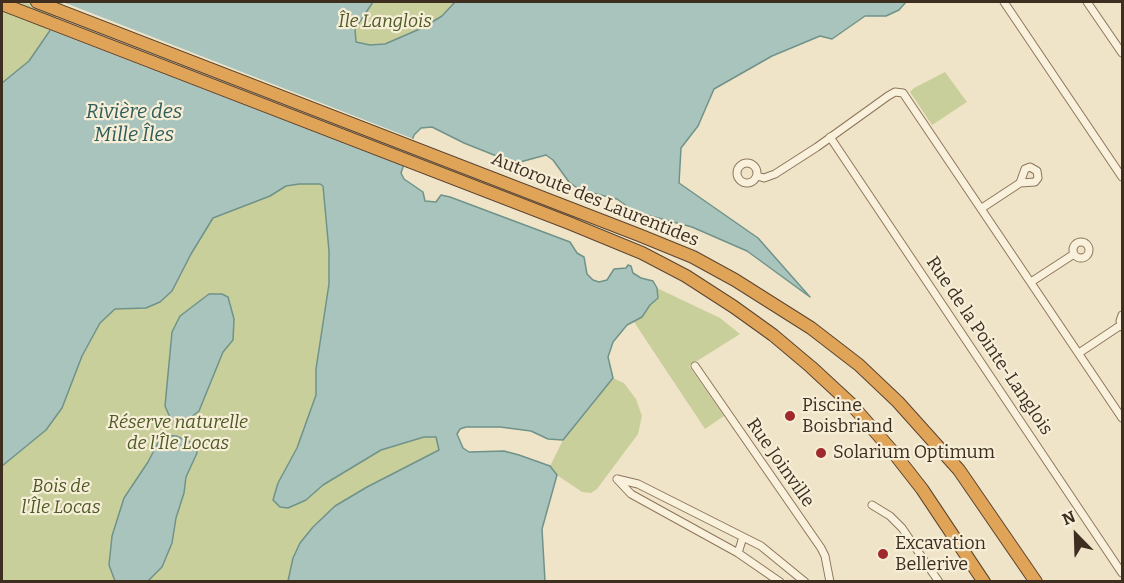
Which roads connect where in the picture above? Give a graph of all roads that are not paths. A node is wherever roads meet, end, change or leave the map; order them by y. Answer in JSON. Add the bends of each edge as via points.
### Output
{"nodes":[{"id":1,"x":37,"y":2,"type":"edge"},
{"id":2,"x":1004,"y":2,"type":"edge"},
{"id":3,"x":1087,"y":2,"type":"edge"},
{"id":4,"x":2,"y":4,"type":"edge"},
{"id":5,"x":1122,"y":53,"type":"edge"},
{"id":6,"x":830,"y":137,"type":"junction"},
{"id":7,"x":757,"y":176,"type":"dead end"},
{"id":8,"x":1122,"y":177,"type":"edge"},
{"id":9,"x":1020,"y":183,"type":"dead end"},
{"id":10,"x":981,"y":208,"type":"junction"},
{"id":11,"x":1074,"y":254,"type":"dead end"},
{"id":12,"x":1031,"y":282,"type":"junction"},
{"id":13,"x":1122,"y":315,"type":"edge"},
{"id":14,"x":1122,"y":326,"type":"edge"},
{"id":15,"x":1079,"y":353,"type":"junction"},
{"id":16,"x":695,"y":366,"type":"dead end"},
{"id":17,"x":1122,"y":418,"type":"edge"},
{"id":18,"x":872,"y":505,"type":"dead end"},
{"id":19,"x":743,"y":537,"type":"junction"},
{"id":20,"x":738,"y":553,"type":"junction"},
{"id":21,"x":1122,"y":573,"type":"edge"},
{"id":22,"x":780,"y":582,"type":"edge"},
{"id":23,"x":805,"y":582,"type":"edge"},
{"id":24,"x":830,"y":582,"type":"edge"},
{"id":25,"x":939,"y":582,"type":"edge"},
{"id":26,"x":984,"y":582,"type":"edge"},
{"id":27,"x":1036,"y":582,"type":"edge"}],
"edges":[{"from":1,"to":27,"type":"highway","name":"Autoroute des Laurentides","via":[[683,253],[742,283],[803,322],[869,374],[928,433],[968,482]]},
{"from":2,"to":8,"type":"street"},
{"from":3,"to":5,"type":"street"},
{"from":4,"to":26,"type":"highway","name":"Autoroute des Laurentides","via":[[648,255],[703,287],[756,322],[826,380],[876,431],[922,489]]},
{"from":6,"to":7,"type":"street","via":[[775,174]]},
{"from":6,"to":10,"type":"street","via":[[891,94],[903,93]]},
{"from":6,"to":21,"type":"street","name":"Rue de la Pointe-Langlois"},
{"from":9,"to":10,"type":"street"},
{"from":10,"to":12,"type":"street"},
{"from":11,"to":12,"type":"street"},
{"from":12,"to":15,"type":"street"},
{"from":13,"to":14,"type":"street"},
{"from":14,"to":15,"type":"street"},
{"from":15,"to":17,"type":"street"},
{"from":16,"to":24,"type":"street","name":"Rue Joinville","via":[[821,548]]},
{"from":18,"to":25,"type":"street","via":[[902,528]]},
{"from":19,"to":20,"type":"street"},
{"from":19,"to":20,"type":"street","via":[[638,484],[617,479],[631,494]]},
{"from":19,"to":23,"type":"street","via":[[761,546]]},
{"from":20,"to":22,"type":"street"}]}
